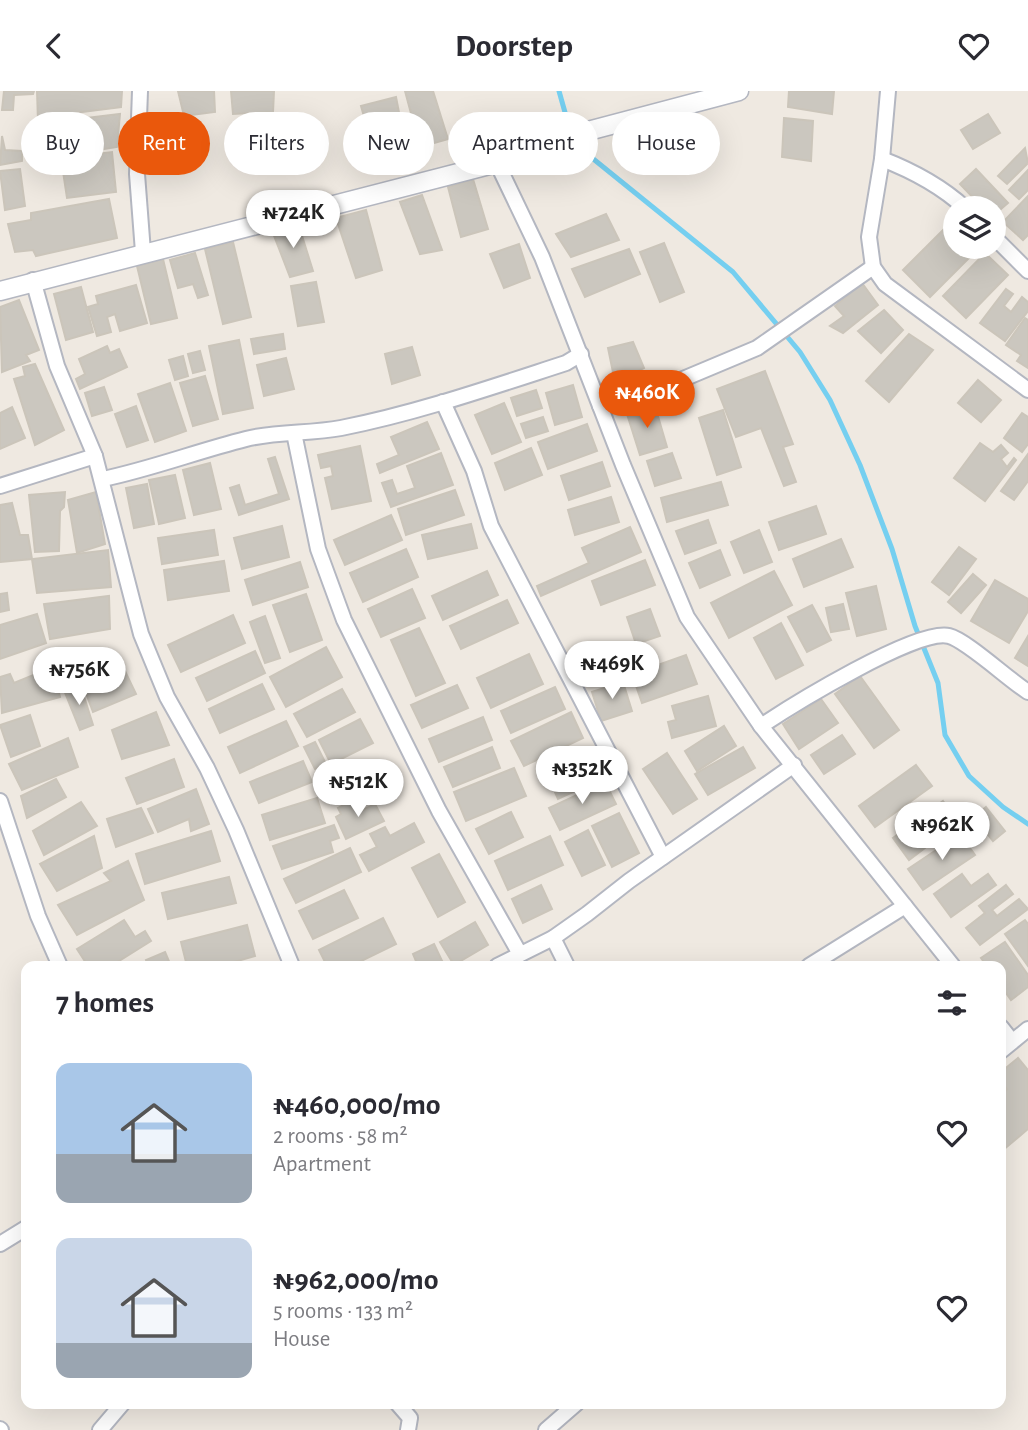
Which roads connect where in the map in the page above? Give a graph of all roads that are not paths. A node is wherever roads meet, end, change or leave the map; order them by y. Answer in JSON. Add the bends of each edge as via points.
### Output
{"nodes":[{"id":1,"x":140,"y":91,"type":"edge"},
{"id":2,"x":739,"y":91,"type":"edge"},
{"id":3,"x":888,"y":91,"type":"edge"},
{"id":4,"x":598,"y":128,"type":"edge"},
{"id":5,"x":882,"y":159,"type":"junction"},
{"id":6,"x":449,"y":175,"type":"edge"},
{"id":7,"x":503,"y":175,"type":"edge"},
{"id":8,"x":951,"y":196,"type":"edge"},
{"id":9,"x":1006,"y":249,"type":"edge"},
{"id":10,"x":144,"y":252,"type":"junction"},
{"id":11,"x":873,"y":267,"type":"junction"},
{"id":12,"x":1028,"y":271,"type":"edge"},
{"id":13,"x":33,"y":280,"type":"junction"},
{"id":14,"x":0,"y":291,"type":"edge"},
{"id":15,"x":581,"y":354,"type":"junction"},
{"id":16,"x":1028,"y":390,"type":"edge"},
{"id":17,"x":443,"y":402,"type":"junction"},
{"id":18,"x":600,"y":406,"type":"junction"},
{"id":19,"x":294,"y":433,"type":"junction"},
{"id":20,"x":95,"y":456,"type":"junction"},
{"id":21,"x":103,"y":479,"type":"junction"},
{"id":22,"x":0,"y":486,"type":"edge"},
{"id":23,"x":1028,"y":692,"type":"edge"},
{"id":24,"x":761,"y":726,"type":"junction"},
{"id":25,"x":793,"y":765,"type":"junction"},
{"id":26,"x":0,"y":801,"type":"edge"},
{"id":27,"x":663,"y":857,"type":"junction"},
{"id":28,"x":905,"y":906,"type":"junction"},
{"id":29,"x":552,"y":938,"type":"junction"},
{"id":30,"x":520,"y":954,"type":"junction"},
{"id":31,"x":58,"y":961,"type":"edge"},
{"id":32,"x":290,"y":961,"type":"edge"},
{"id":33,"x":507,"y":961,"type":"edge"},
{"id":34,"x":564,"y":961,"type":"edge"},
{"id":35,"x":817,"y":961,"type":"edge"},
{"id":36,"x":949,"y":961,"type":"edge"},
{"id":37,"x":1028,"y":1029,"type":"edge"},
{"id":38,"x":1006,"y":1046,"type":"edge"},
{"id":39,"x":21,"y":1231,"type":"edge"},
{"id":40,"x":0,"y":1244,"type":"edge"},
{"id":41,"x":118,"y":1409,"type":"edge"},
{"id":42,"x":402,"y":1409,"type":"edge"},
{"id":43,"x":570,"y":1409,"type":"edge"},
{"id":44,"x":100,"y":1430,"type":"edge"},
{"id":45,"x":408,"y":1430,"type":"edge"},
{"id":46,"x":545,"y":1430,"type":"edge"}],
"edges":[{"from":1,"to":10,"type":"street","via":[[137,174]]},
{"from":2,"to":4,"type":"street"},
{"from":3,"to":5,"type":"street"},
{"from":5,"to":8,"type":"street","via":[[910,170]]},
{"from":5,"to":11,"type":"street","via":[[869,237]]},
{"from":6,"to":10,"type":"street"},
{"from":7,"to":15,"type":"street"},
{"from":9,"to":12,"type":"street"},
{"from":10,"to":13,"type":"street"},
{"from":11,"to":16,"type":"street","via":[[885,284]]},
{"from":11,"to":18,"type":"street","via":[[757,348],[664,387]]},
{"from":13,"to":14,"type":"street"},
{"from":13,"to":20,"type":"street","via":[[57,366]]},
{"from":15,"to":17,"type":"street","via":[[566,363]]},
{"from":15,"to":18,"type":"street"},
{"from":17,"to":19,"type":"street","via":[[337,429]]},
{"from":17,"to":27,"type":"street","via":[[474,471],[491,526]]},
{"from":18,"to":24,"type":"street","via":[[687,617]]},
{"from":19,"to":21,"type":"street","via":[[246,439]]},
{"from":19,"to":30,"type":"street","via":[[318,549],[344,620],[439,811]]},
{"from":20,"to":21,"type":"street"},
{"from":20,"to":22,"type":"street"},
{"from":21,"to":32,"type":"street","via":[[141,634],[167,697],[236,830]]},
{"from":23,"to":24,"type":"street","via":[[953,638],[933,636],[853,670]]},
{"from":24,"to":25,"type":"street"},
{"from":25,"to":27,"type":"street"},
{"from":25,"to":28,"type":"street"},
{"from":26,"to":31,"type":"street"},
{"from":27,"to":29,"type":"street"},
{"from":28,"to":35,"type":"street"},
{"from":28,"to":36,"type":"street"},
{"from":29,"to":30,"type":"street"},
{"from":29,"to":34,"type":"street"},
{"from":30,"to":33,"type":"street"},
{"from":37,"to":38,"type":"street"},
{"from":39,"to":40,"type":"street"},
{"from":41,"to":44,"type":"street"},
{"from":42,"to":45,"type":"street","via":[[410,1418]]},
{"from":43,"to":46,"type":"street"}]}
